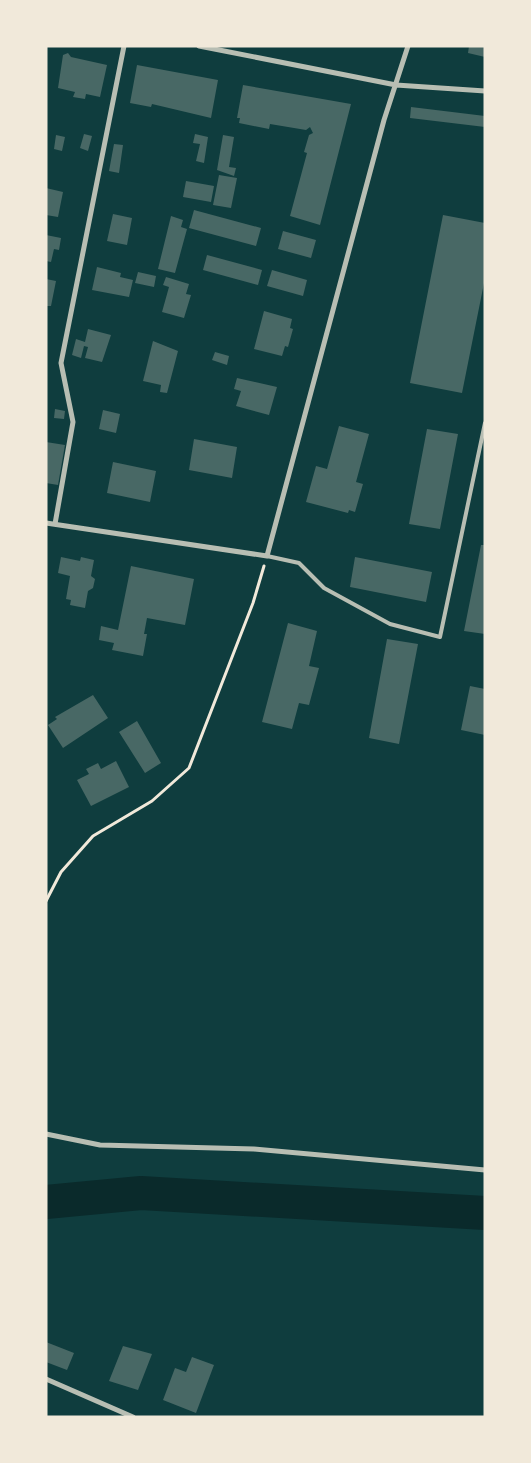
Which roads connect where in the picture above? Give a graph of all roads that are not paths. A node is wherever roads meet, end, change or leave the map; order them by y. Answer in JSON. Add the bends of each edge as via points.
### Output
{"nodes":[{"id":1,"x":124,"y":46,"type":"edge"},
{"id":2,"x":199,"y":46,"type":"edge"},
{"id":3,"x":408,"y":46,"type":"edge"},
{"id":4,"x":396,"y":85,"type":"junction"},
{"id":5,"x":485,"y":91,"type":"edge"},
{"id":6,"x":485,"y":423,"type":"edge"},
{"id":7,"x":46,"y":523,"type":"edge"},
{"id":8,"x":55,"y":524,"type":"junction"},
{"id":9,"x":267,"y":556,"type":"junction"},
{"id":10,"x":46,"y":1134,"type":"edge"},
{"id":11,"x":485,"y":1170,"type":"edge"},
{"id":12,"x":46,"y":1379,"type":"edge"},
{"id":13,"x":133,"y":1417,"type":"edge"}],
"edges":[{"from":1,"to":8,"type":"street","via":[[61,363],[73,422]]},
{"from":2,"to":4,"type":"street"},
{"from":3,"to":4,"type":"street"},
{"from":4,"to":5,"type":"street"},
{"from":4,"to":9,"type":"street"},
{"from":6,"to":9,"type":"lane","via":[[440,637],[390,624],[324,588],[299,563]]},
{"from":7,"to":8,"type":"street"},
{"from":8,"to":9,"type":"street"},
{"from":10,"to":11,"type":"street","via":[[100,1145],[254,1149]]},
{"from":12,"to":13,"type":"street"}]}
